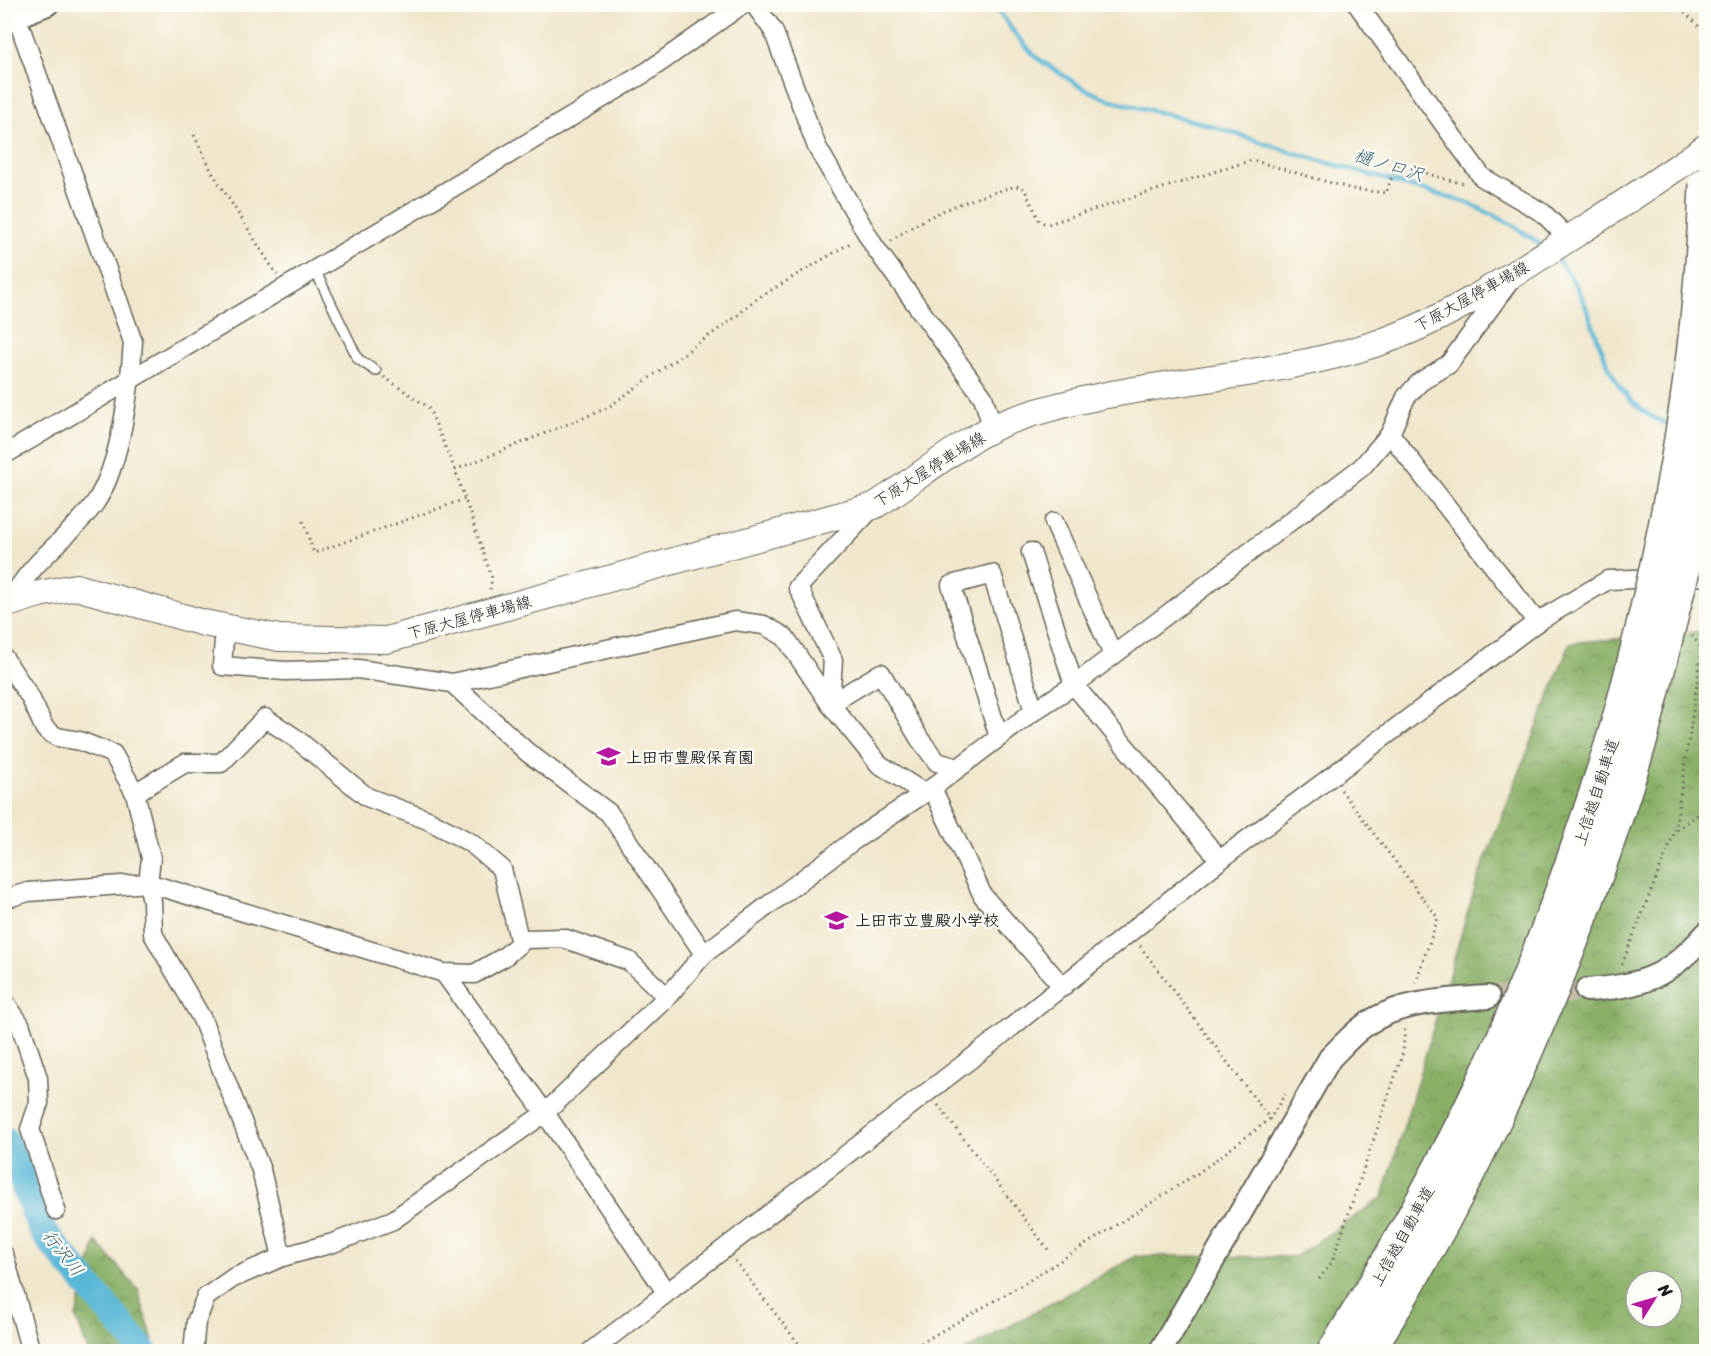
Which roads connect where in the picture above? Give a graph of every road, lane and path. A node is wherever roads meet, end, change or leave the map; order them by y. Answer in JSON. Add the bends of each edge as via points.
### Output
{"nodes":[{"id":1,"x":47,"y":4,"type":"edge"},
{"id":2,"x":743,"y":4,"type":"edge"},
{"id":3,"x":754,"y":4,"type":"edge"},
{"id":4,"x":1357,"y":4,"type":"edge"},
{"id":5,"x":1676,"y":4,"type":"edge"},
{"id":6,"x":11,"y":14,"type":"edge"},
{"id":7,"x":1707,"y":33,"type":"edge"},
{"id":8,"x":194,"y":135,"type":"dead end"},
{"id":9,"x":1707,"y":147,"type":"edge"},
{"id":10,"x":1482,"y":177,"type":"junction"},
{"id":11,"x":1707,"y":184,"type":"edge"},
{"id":12,"x":867,"y":234,"type":"junction"},
{"id":13,"x":1556,"y":247,"type":"junction"},
{"id":14,"x":878,"y":251,"type":"junction"},
{"id":15,"x":315,"y":268,"type":"junction"},
{"id":16,"x":1515,"y":274,"type":"junction"},
{"id":17,"x":285,"y":286,"type":"junction"},
{"id":18,"x":376,"y":371,"type":"joint"},
{"id":19,"x":130,"y":380,"type":"junction"},
{"id":20,"x":993,"y":429,"type":"junction"},
{"id":21,"x":1707,"y":432,"type":"edge"},
{"id":22,"x":1390,"y":435,"type":"junction"},
{"id":23,"x":4,"y":455,"type":"edge"},
{"id":24,"x":455,"y":470,"type":"junction"},
{"id":25,"x":465,"y":499,"type":"junction"},
{"id":26,"x":874,"y":506,"type":"junction"},
{"id":27,"x":303,"y":521,"type":"dead end"},
{"id":28,"x":1054,"y":522,"type":"dead end"},
{"id":29,"x":1031,"y":552,"type":"dead end"},
{"id":30,"x":1707,"y":576,"type":"edge"},
{"id":31,"x":489,"y":592,"type":"dead end"},
{"id":32,"x":8,"y":603,"type":"edge"},
{"id":33,"x":1537,"y":622,"type":"junction"},
{"id":34,"x":229,"y":627,"type":"junction"},
{"id":35,"x":1113,"y":655,"type":"junction"},
{"id":36,"x":4,"y":658,"type":"edge"},
{"id":37,"x":452,"y":683,"type":"junction"},
{"id":38,"x":1074,"y":685,"type":"junction"},
{"id":39,"x":830,"y":704,"type":"junction"},
{"id":40,"x":1034,"y":711,"type":"junction"},
{"id":41,"x":1629,"y":734,"type":"junction"},
{"id":42,"x":999,"y":737,"type":"junction"},
{"id":43,"x":958,"y":768,"type":"junction"},
{"id":44,"x":1331,"y":777,"type":"junction"},
{"id":45,"x":928,"y":791,"type":"junction"},
{"id":46,"x":135,"y":793,"type":"junction"},
{"id":47,"x":1707,"y":808,"type":"edge"},
{"id":48,"x":1220,"y":861,"type":"junction"},
{"id":49,"x":148,"y":883,"type":"junction"},
{"id":50,"x":4,"y":899,"type":"edge"},
{"id":51,"x":1131,"y":934,"type":"junction"},
{"id":52,"x":1707,"y":934,"type":"edge"},
{"id":53,"x":520,"y":943,"type":"junction"},
{"id":54,"x":704,"y":954,"type":"junction"},
{"id":55,"x":1622,"y":964,"type":"dead end"},
{"id":56,"x":444,"y":974,"type":"junction"},
{"id":57,"x":1063,"y":987,"type":"junction"},
{"id":58,"x":1587,"y":990,"type":"tunnel mouth"},
{"id":59,"x":667,"y":997,"type":"junction"},
{"id":60,"x":1488,"y":997,"type":"tunnel mouth"},
{"id":61,"x":4,"y":1001,"type":"edge"},
{"id":62,"x":1407,"y":1007,"type":"junction"},
{"id":63,"x":928,"y":1092,"type":"junction"},
{"id":64,"x":545,"y":1113,"type":"junction"},
{"id":65,"x":56,"y":1210,"type":"dead end"},
{"id":66,"x":724,"y":1247,"type":"junction"},
{"id":67,"x":1050,"y":1252,"type":"dead end"},
{"id":68,"x":4,"y":1255,"type":"edge"},
{"id":69,"x":282,"y":1257,"type":"junction"},
{"id":70,"x":1319,"y":1279,"type":"dead end"},
{"id":71,"x":666,"y":1292,"type":"junction"},
{"id":72,"x":32,"y":1352,"type":"edge"},
{"id":73,"x":193,"y":1352,"type":"edge"},
{"id":74,"x":590,"y":1352,"type":"edge"},
{"id":75,"x":806,"y":1352,"type":"edge"},
{"id":76,"x":905,"y":1352,"type":"edge"},
{"id":77,"x":1160,"y":1352,"type":"edge"},
{"id":78,"x":1334,"y":1352,"type":"edge"},
{"id":79,"x":1367,"y":1352,"type":"edge"}],
"edges":[{"from":1,"to":6,"type":"street"},
{"from":2,"to":15,"type":"street","via":[[648,71]]},
{"from":3,"to":12,"type":"street","via":[[773,30],[817,147]]},
{"from":4,"to":10,"type":"street"},
{"from":5,"to":7,"type":"path"},
{"from":6,"to":19,"type":"street","via":[[134,342]]},
{"from":8,"to":17,"type":"path","via":[[212,172]]},
{"from":9,"to":13,"type":"main road","name":"下原大屋停車場線"},
{"from":10,"to":13,"type":"street","via":[[1543,213]]},
{"from":10,"to":14,"type":"path","via":[[1468,183],[1453,182],[1396,164],[1386,193],[1352,189],[1252,160],[1048,224],[1040,222],[1024,188],[1016,186],[960,202],[920,220]]},
{"from":11,"to":41,"type":"highway","name":"上信越自動車道","bridge":true,"via":[[1699,299],[1675,478]]},
{"from":12,"to":14,"type":"street"},
{"from":12,"to":24,"type":"path","via":[[753,301],[607,408]]},
{"from":13,"to":16,"type":"main road","name":"下原大屋停車場線"},
{"from":14,"to":20,"type":"street","via":[[982,398]]},
{"from":15,"to":17,"type":"street"},
{"from":15,"to":18,"type":"lane","via":[[358,359]]},
{"from":16,"to":20,"type":"main road","name":"下原大屋停車場線","via":[[1424,325],[1334,357],[1095,397]]},
{"from":16,"to":22,"type":"street","via":[[1449,364],[1420,382],[1406,398]]},
{"from":17,"to":19,"type":"street"},
{"from":18,"to":24,"type":"path","via":[[428,407]]},
{"from":19,"to":23,"type":"street"},
{"from":19,"to":32,"type":"street","via":[[110,476],[94,504],[20,583]]},
{"from":20,"to":26,"type":"main road","name":"下原大屋停車場線"},
{"from":21,"to":41,"type":"highway","name":"上信越自動車道","bridge":true,"via":[[1682,574]]},
{"from":22,"to":33,"type":"street"},
{"from":22,"to":35,"type":"street","via":[[1362,467]]},
{"from":24,"to":25,"type":"path"},
{"from":25,"to":27,"type":"path","via":[[314,553]]},
{"from":25,"to":31,"type":"path","via":[[492,578]]},
{"from":26,"to":34,"type":"main road","name":"下原大屋停車場線","via":[[386,640],[279,638]]},
{"from":26,"to":39,"type":"street","via":[[798,587],[833,660]]},
{"from":28,"to":35,"type":"street"},
{"from":29,"to":38,"type":"street"},
{"from":30,"to":33,"type":"street","via":[[1608,580]]},
{"from":32,"to":34,"type":"main road","name":"下原大屋停車場線","via":[[76,587]]},
{"from":33,"to":44,"type":"street"},
{"from":34,"to":37,"type":"street","via":[[222,666],[285,671],[358,669]]},
{"from":35,"to":38,"type":"street"},
{"from":36,"to":46,"type":"street","via":[[30,697],[45,729],[57,737],[113,754]]},
{"from":37,"to":39,"type":"street","via":[[735,621],[764,625],[785,637]]},
{"from":37,"to":54,"type":"street","via":[[527,752],[609,813]]},
{"from":38,"to":40,"type":"street"},
{"from":38,"to":48,"type":"street"},
{"from":39,"to":43,"type":"street","via":[[881,673],[937,762]]},
{"from":39,"to":45,"type":"street","via":[[879,764]]},
{"from":40,"to":42,"type":"street"},
{"from":40,"to":42,"type":"street","via":[[992,574],[951,585]]},
{"from":41,"to":78,"type":"highway","name":"上信越自動車道","via":[[1493,1062],[1412,1220]]},
{"from":41,"to":79,"type":"highway","name":"上信越自動車道","via":[[1588,903],[1519,1073],[1439,1231]]},
{"from":42,"to":43,"type":"street"},
{"from":43,"to":45,"type":"street"},
{"from":44,"to":48,"type":"street"},
{"from":44,"to":62,"type":"path","via":[[1438,918]]},
{"from":45,"to":54,"type":"street","via":[[853,841]]},
{"from":45,"to":57,"type":"street","via":[[983,896]]},
{"from":46,"to":49,"type":"street","via":[[151,858]]},
{"from":46,"to":53,"type":"street","via":[[185,763],[221,763],[265,718],[368,796],[428,820],[471,843],[502,869]]},
{"from":47,"to":55,"type":"path","via":[[1675,831]]},
{"from":48,"to":51,"type":"street"},
{"from":49,"to":50,"type":"street","via":[[28,892]]},
{"from":49,"to":56,"type":"street"},
{"from":49,"to":69,"type":"street","via":[[153,934],[202,1019],[261,1170]]},
{"from":51,"to":57,"type":"street"},
{"from":51,"to":76,"type":"path","via":[[1270,1119],[1201,1171],[1022,1285]]},
{"from":52,"to":58,"type":"street","via":[[1672,968],[1650,979],[1623,987]]},
{"from":53,"to":56,"type":"street","via":[[474,974]]},
{"from":53,"to":59,"type":"street","via":[[525,939],[563,938],[629,961]]},
{"from":54,"to":59,"type":"street"},
{"from":56,"to":64,"type":"street"},
{"from":57,"to":63,"type":"street"},
{"from":59,"to":64,"type":"street"},
{"from":60,"to":62,"type":"street"},
{"from":61,"to":65,"type":"street","via":[[20,1024],[38,1078],[39,1103],[30,1129]]},
{"from":62,"to":70,"type":"path","via":[[1403,1053],[1332,1262]]},
{"from":62,"to":77,"type":"street","via":[[1361,1028],[1330,1058]]},
{"from":63,"to":66,"type":"street"},
{"from":63,"to":67,"type":"path"},
{"from":64,"to":69,"type":"street","via":[[393,1220]]},
{"from":64,"to":71,"type":"street"},
{"from":66,"to":71,"type":"street"},
{"from":66,"to":75,"type":"path"},
{"from":68,"to":72,"type":"street"},
{"from":69,"to":73,"type":"street","via":[[233,1278],[206,1298],[196,1322]]},
{"from":71,"to":74,"type":"street"}]}
